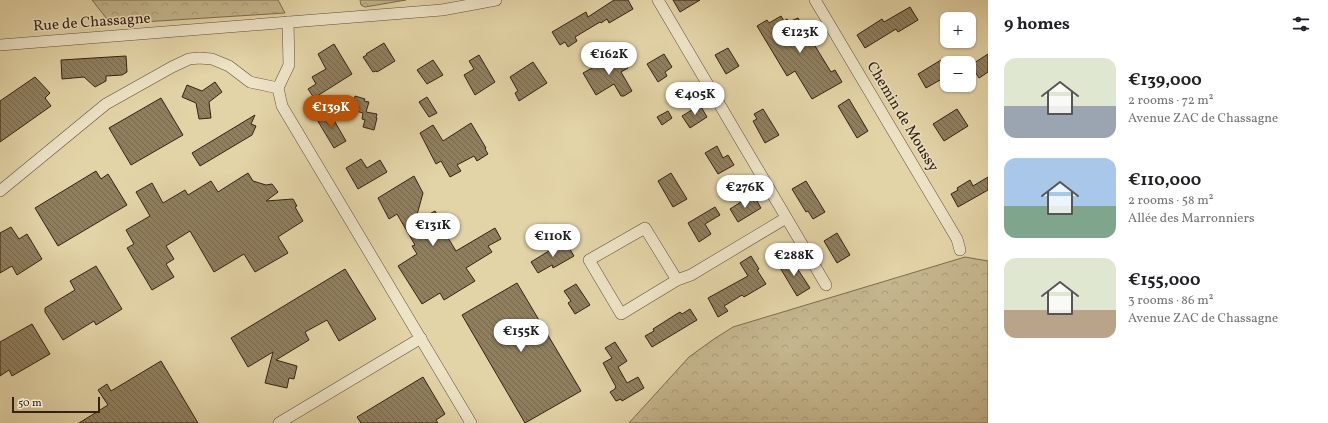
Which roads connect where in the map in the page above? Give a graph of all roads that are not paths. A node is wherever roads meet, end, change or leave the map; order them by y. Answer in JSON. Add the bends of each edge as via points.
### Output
{"nodes":[{"id":1,"x":496,"y":0,"type":"edge"},
{"id":2,"x":658,"y":0,"type":"edge"},
{"id":3,"x":815,"y":0,"type":"edge"},
{"id":4,"x":288,"y":22,"type":"junction"},
{"id":5,"x":0,"y":45,"type":"edge"},
{"id":6,"x":278,"y":88,"type":"junction"},
{"id":7,"x":0,"y":192,"type":"edge"},
{"id":8,"x":786,"y":218,"type":"junction"},
{"id":9,"x":960,"y":250,"type":"dead end"},
{"id":10,"x":677,"y":280,"type":"junction"},
{"id":11,"x":826,"y":285,"type":"dead end"},
{"id":12,"x":420,"y":338,"type":"junction"},
{"id":13,"x":279,"y":423,"type":"edge"},
{"id":14,"x":471,"y":423,"type":"edge"}],
"edges":[{"from":1,"to":4,"type":"street","name":"Rue de Chassagne","via":[[442,10]]},
{"from":2,"to":8,"type":"street"},
{"from":3,"to":9,"type":"street","name":"Chemin de Moussy","via":[[957,239]]},
{"from":4,"to":5,"type":"street","name":"Rue de Chassagne"},
{"from":4,"to":6,"type":"street","via":[[289,65]]},
{"from":6,"to":7,"type":"street","via":[[250,82],[229,66],[212,59],[190,59],[106,104]]},
{"from":6,"to":12,"type":"street","via":[[282,106]]},
{"from":8,"to":10,"type":"street","via":[[691,275]]},
{"from":8,"to":11,"type":"street"},
{"from":10,"to":10,"type":"street","via":[[621,314],[589,260],[645,228]]},
{"from":12,"to":13,"type":"street"},
{"from":12,"to":14,"type":"street"}]}
